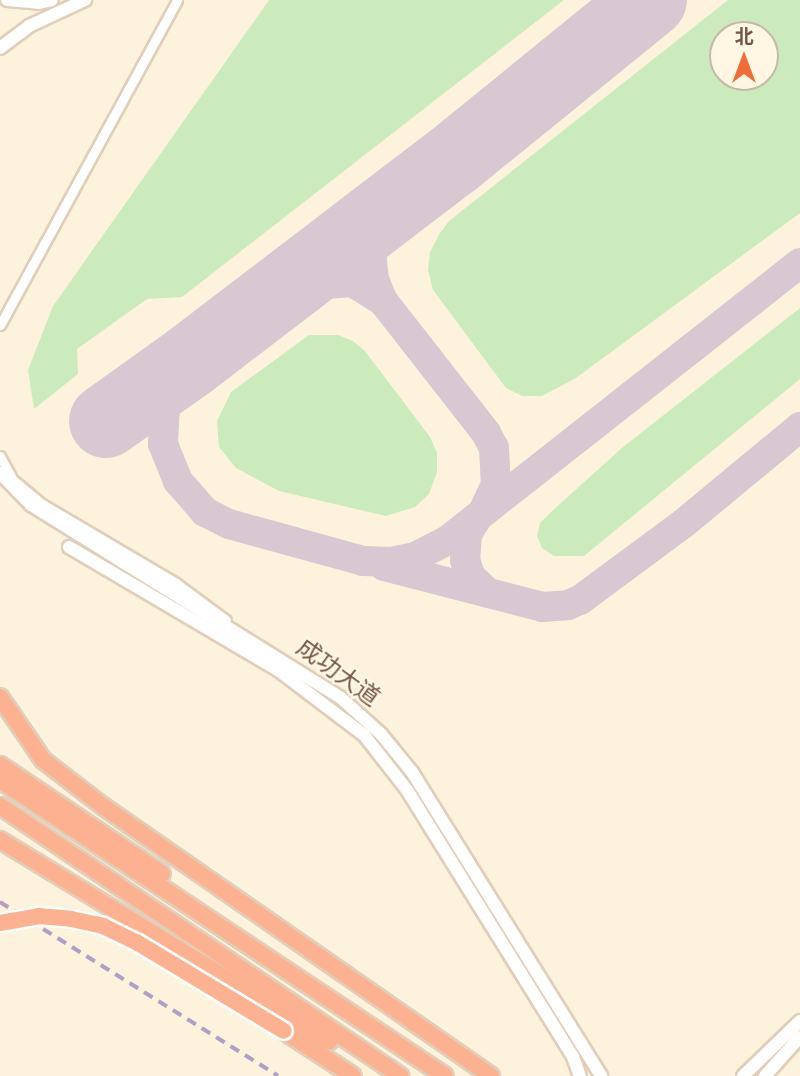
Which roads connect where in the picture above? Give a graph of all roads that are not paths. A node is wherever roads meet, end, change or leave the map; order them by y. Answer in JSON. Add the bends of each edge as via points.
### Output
{"nodes":[{"id":1,"x":7,"y":0,"type":"edge"},
{"id":2,"x":52,"y":0,"type":"edge"},
{"id":3,"x":85,"y":0,"type":"edge"},
{"id":4,"x":177,"y":0,"type":"edge"},
{"id":5,"x":0,"y":48,"type":"edge"},
{"id":6,"x":0,"y":325,"type":"edge"},
{"id":7,"x":0,"y":456,"type":"edge"},
{"id":8,"x":0,"y":473,"type":"edge"},
{"id":9,"x":69,"y":547,"type":"dead end"},
{"id":10,"x":267,"y":650,"type":"junction"},
{"id":11,"x":0,"y":698,"type":"edge"},
{"id":12,"x":0,"y":765,"type":"edge"},
{"id":13,"x":0,"y":780,"type":"edge"},
{"id":14,"x":0,"y":806,"type":"edge"},
{"id":15,"x":0,"y":840,"type":"edge"},
{"id":16,"x":0,"y":923,"type":"edge"},
{"id":17,"x":800,"y":1021,"type":"edge"},
{"id":18,"x":800,"y":1037,"type":"edge"},
{"id":19,"x":400,"y":1044,"type":"junction"},
{"id":20,"x":353,"y":1076,"type":"edge"},
{"id":21,"x":386,"y":1076,"type":"edge"},
{"id":22,"x":400,"y":1076,"type":"edge"},
{"id":23,"x":445,"y":1076,"type":"edge"},
{"id":24,"x":491,"y":1076,"type":"edge"},
{"id":25,"x":580,"y":1076,"type":"edge"},
{"id":26,"x":601,"y":1076,"type":"edge"},
{"id":27,"x":743,"y":1076,"type":"edge"},
{"id":28,"x":765,"y":1076,"type":"edge"}],
"edges":[{"from":1,"to":2,"type":"main road","via":[[39,4]]},
{"from":3,"to":5,"type":"main road","via":[[29,26]]},
{"from":4,"to":6,"type":"street"},
{"from":7,"to":10,"type":"street","via":[[12,479],[42,504],[176,583]]},
{"from":8,"to":10,"type":"main road","name":"成功大道","via":[[31,505]]},
{"from":9,"to":25,"type":"main road","name":"成功大道","via":[[278,670],[364,735],[407,790],[573,1057]]},
{"from":10,"to":26,"type":"main road","name":"成功大道","via":[[341,698],[381,733],[412,772]]},
{"from":11,"to":24,"type":"highway","via":[[43,760],[104,807]]},
{"from":12,"to":19,"type":"highway"},
{"from":13,"to":19,"type":"highway"},
{"from":14,"to":22,"type":"highway"},
{"from":15,"to":21,"type":"highway"},
{"from":16,"to":20,"type":"highway","bridge":true,"via":[[39,916],[103,926]]},
{"from":17,"to":27,"type":"main road"},
{"from":18,"to":28,"type":"main road"},
{"from":19,"to":23,"type":"highway"}]}
